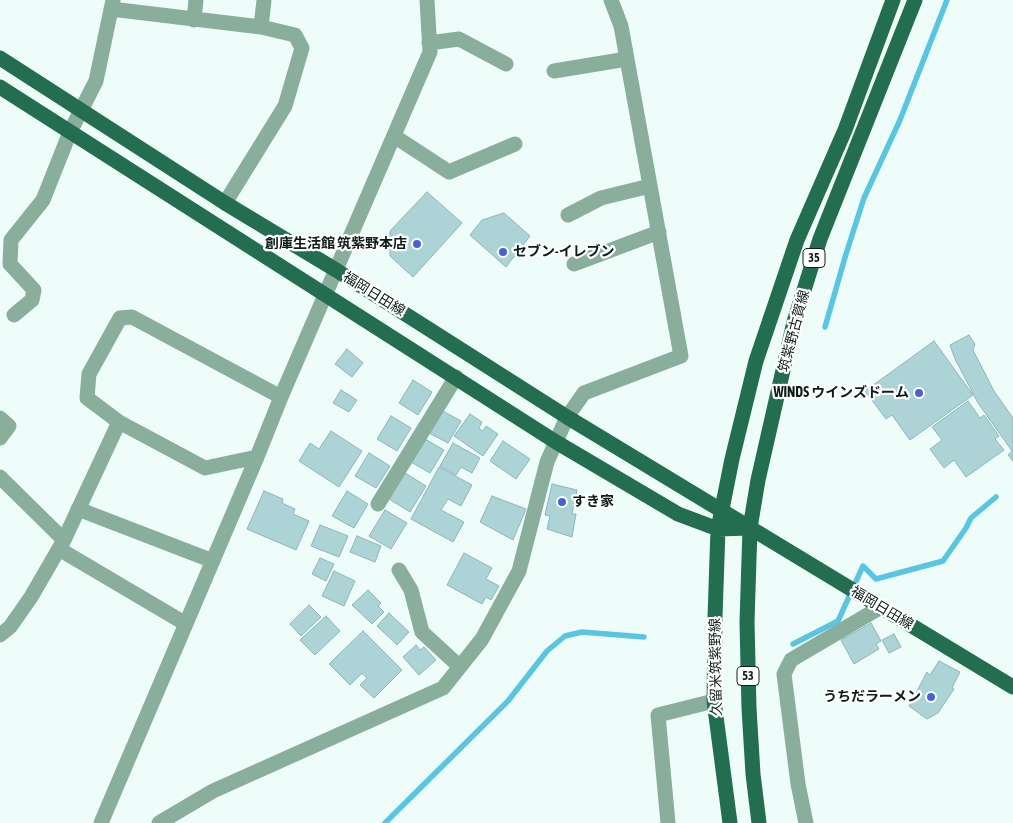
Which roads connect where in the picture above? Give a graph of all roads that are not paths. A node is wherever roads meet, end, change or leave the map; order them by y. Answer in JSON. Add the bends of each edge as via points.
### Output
{"nodes":[{"id":1,"x":196,"y":0,"type":"edge"},
{"id":2,"x":264,"y":0,"type":"edge"},
{"id":3,"x":426,"y":0,"type":"edge"},
{"id":4,"x":611,"y":0,"type":"edge"},
{"id":5,"x":893,"y":0,"type":"edge"},
{"id":6,"x":914,"y":0,"type":"edge"},
{"id":7,"x":112,"y":5,"type":"edge"},
{"id":8,"x":194,"y":20,"type":"junction"},
{"id":9,"x":261,"y":27,"type":"junction"},
{"id":10,"x":429,"y":43,"type":"junction"},
{"id":11,"x":0,"y":58,"type":"edge"},
{"id":12,"x":628,"y":59,"type":"junction"},
{"id":13,"x":506,"y":64,"type":"dead end"},
{"id":14,"x":554,"y":71,"type":"dead end"},
{"id":15,"x":0,"y":88,"type":"edge"},
{"id":16,"x":82,"y":110,"type":"junction"},
{"id":17,"x":70,"y":132,"type":"junction"},
{"id":18,"x":394,"y":136,"type":"junction"},
{"id":19,"x":515,"y":144,"type":"dead end"},
{"id":20,"x":650,"y":186,"type":"junction"},
{"id":21,"x":225,"y":203,"type":"junction"},
{"id":22,"x":568,"y":216,"type":"dead end"},
{"id":23,"x":659,"y":232,"type":"junction"},
{"id":24,"x":574,"y":264,"type":"dead end"},
{"id":25,"x":336,"y":270,"type":"junction"},
{"id":26,"x":326,"y":294,"type":"junction"},
{"id":27,"x":14,"y":315,"type":"dead end"},
{"id":28,"x":456,"y":377,"type":"junction"},
{"id":29,"x":281,"y":397,"type":"junction"},
{"id":30,"x":567,"y":417,"type":"junction"},
{"id":31,"x":0,"y":418,"type":"edge"},
{"id":32,"x":119,"y":422,"type":"junction"},
{"id":33,"x":0,"y":438,"type":"edge"},
{"id":34,"x":556,"y":442,"type":"junction"},
{"id":35,"x":257,"y":457,"type":"junction"},
{"id":36,"x":0,"y":477,"type":"edge"},
{"id":37,"x":378,"y":504,"type":"dead end"},
{"id":38,"x":78,"y":509,"type":"junction"},
{"id":39,"x":722,"y":511,"type":"junction"},
{"id":40,"x":750,"y":528,"type":"junction"},
{"id":41,"x":718,"y":529,"type":"junction"},
{"id":42,"x":61,"y":544,"type":"junction"},
{"id":43,"x":213,"y":561,"type":"junction"},
{"id":44,"x":399,"y":570,"type":"dead end"},
{"id":45,"x":881,"y":607,"type":"junction"},
{"id":46,"x":186,"y":624,"type":"junction"},
{"id":47,"x":0,"y":635,"type":"edge"},
{"id":48,"x":460,"y":668,"type":"junction"},
{"id":49,"x":1013,"y":687,"type":"edge"},
{"id":50,"x":714,"y":701,"type":"junction"},
{"id":51,"x":101,"y":823,"type":"edge"},
{"id":52,"x":158,"y":823,"type":"edge"},
{"id":53,"x":668,"y":823,"type":"edge"},
{"id":54,"x":730,"y":823,"type":"edge"},
{"id":55,"x":759,"y":823,"type":"edge"},
{"id":56,"x":806,"y":823,"type":"edge"}],
"edges":[{"from":1,"to":8,"type":"street"},
{"from":2,"to":9,"type":"street"},
{"from":3,"to":10,"type":"street"},
{"from":4,"to":12,"type":"street"},
{"from":5,"to":39,"type":"main road","name":"筑紫野古賀線","number":"35","via":[[845,130],[797,240],[756,360]]},
{"from":6,"to":40,"type":"main road","name":"筑紫野古賀線","number":"35","via":[[817,248],[794,322]]},
{"from":7,"to":8,"type":"street"},
{"from":7,"to":16,"type":"street","via":[[96,82]]},
{"from":8,"to":9,"type":"street"},
{"from":9,"to":21,"type":"street","via":[[295,35],[302,48],[285,106]]},
{"from":10,"to":13,"type":"street","via":[[459,39]]},
{"from":10,"to":18,"type":"street","via":[[430,52]]},
{"from":11,"to":16,"type":"main road","name":"福岡日田線"},
{"from":12,"to":14,"type":"street"},
{"from":12,"to":20,"type":"street"},
{"from":15,"to":17,"type":"main road","name":"福岡日田線"},
{"from":16,"to":17,"type":"street"},
{"from":16,"to":21,"type":"main road","name":"福岡日田線"},
{"from":17,"to":26,"type":"main road","name":"福岡日田線"},
{"from":17,"to":27,"type":"street","via":[[43,200],[11,240],[10,264],[34,290],[32,300]]},
{"from":18,"to":19,"type":"street","via":[[449,172]]},
{"from":18,"to":25,"type":"street"},
{"from":20,"to":22,"type":"street","via":[[602,198]]},
{"from":20,"to":23,"type":"street"},
{"from":21,"to":25,"type":"main road","name":"福岡日田線"},
{"from":23,"to":24,"type":"street"},
{"from":23,"to":30,"type":"street","via":[[681,356],[584,393]]},
{"from":25,"to":26,"type":"street"},
{"from":25,"to":30,"type":"main road","name":"福岡日田線"},
{"from":26,"to":28,"type":"main road","name":"福岡日田線"},
{"from":26,"to":29,"type":"street"},
{"from":28,"to":34,"type":"main road","name":"福岡日田線"},
{"from":28,"to":37,"type":"street"},
{"from":29,"to":32,"type":"street","via":[[132,317],[120,318],[89,374],[88,382],[88,398]]},
{"from":29,"to":35,"type":"street"},
{"from":30,"to":34,"type":"street"},
{"from":30,"to":39,"type":"main road","name":"福岡日田線"},
{"from":31,"to":33,"type":"street","via":[[9,426]]},
{"from":32,"to":35,"type":"street","via":[[205,468]]},
{"from":32,"to":38,"type":"street"},
{"from":34,"to":41,"type":"main road","name":"福岡日田線","via":[[678,514]]},
{"from":34,"to":48,"type":"street","via":[[547,462],[519,571],[482,639]]},
{"from":35,"to":43,"type":"street"},
{"from":36,"to":42,"type":"street"},
{"from":38,"to":42,"type":"street"},
{"from":38,"to":43,"type":"street"},
{"from":39,"to":40,"type":"main road","name":"福岡日田線"},
{"from":39,"to":41,"type":"main road","name":"久留米筑紫野線"},
{"from":40,"to":41,"type":"main road","name":"福岡日田線"},
{"from":40,"to":45,"type":"main road","name":"福岡日田線"},
{"from":40,"to":55,"type":"main road","number":"53","via":[[749,708]]},
{"from":41,"to":50,"type":"main road","name":"久留米筑紫野線"},
{"from":42,"to":46,"type":"street"},
{"from":42,"to":47,"type":"street","via":[[31,597],[10,627]]},
{"from":43,"to":46,"type":"street"},
{"from":44,"to":48,"type":"street","via":[[411,590],[422,632]]},
{"from":45,"to":49,"type":"main road","name":"福岡日田線"},
{"from":45,"to":56,"type":"street","via":[[791,660],[784,674]]},
{"from":46,"to":51,"type":"street"},
{"from":48,"to":52,"type":"street","via":[[443,688],[213,791]]},
{"from":50,"to":53,"type":"street","via":[[658,715]]},
{"from":50,"to":54,"type":"main road","name":"久留米筑紫野線"}]}
